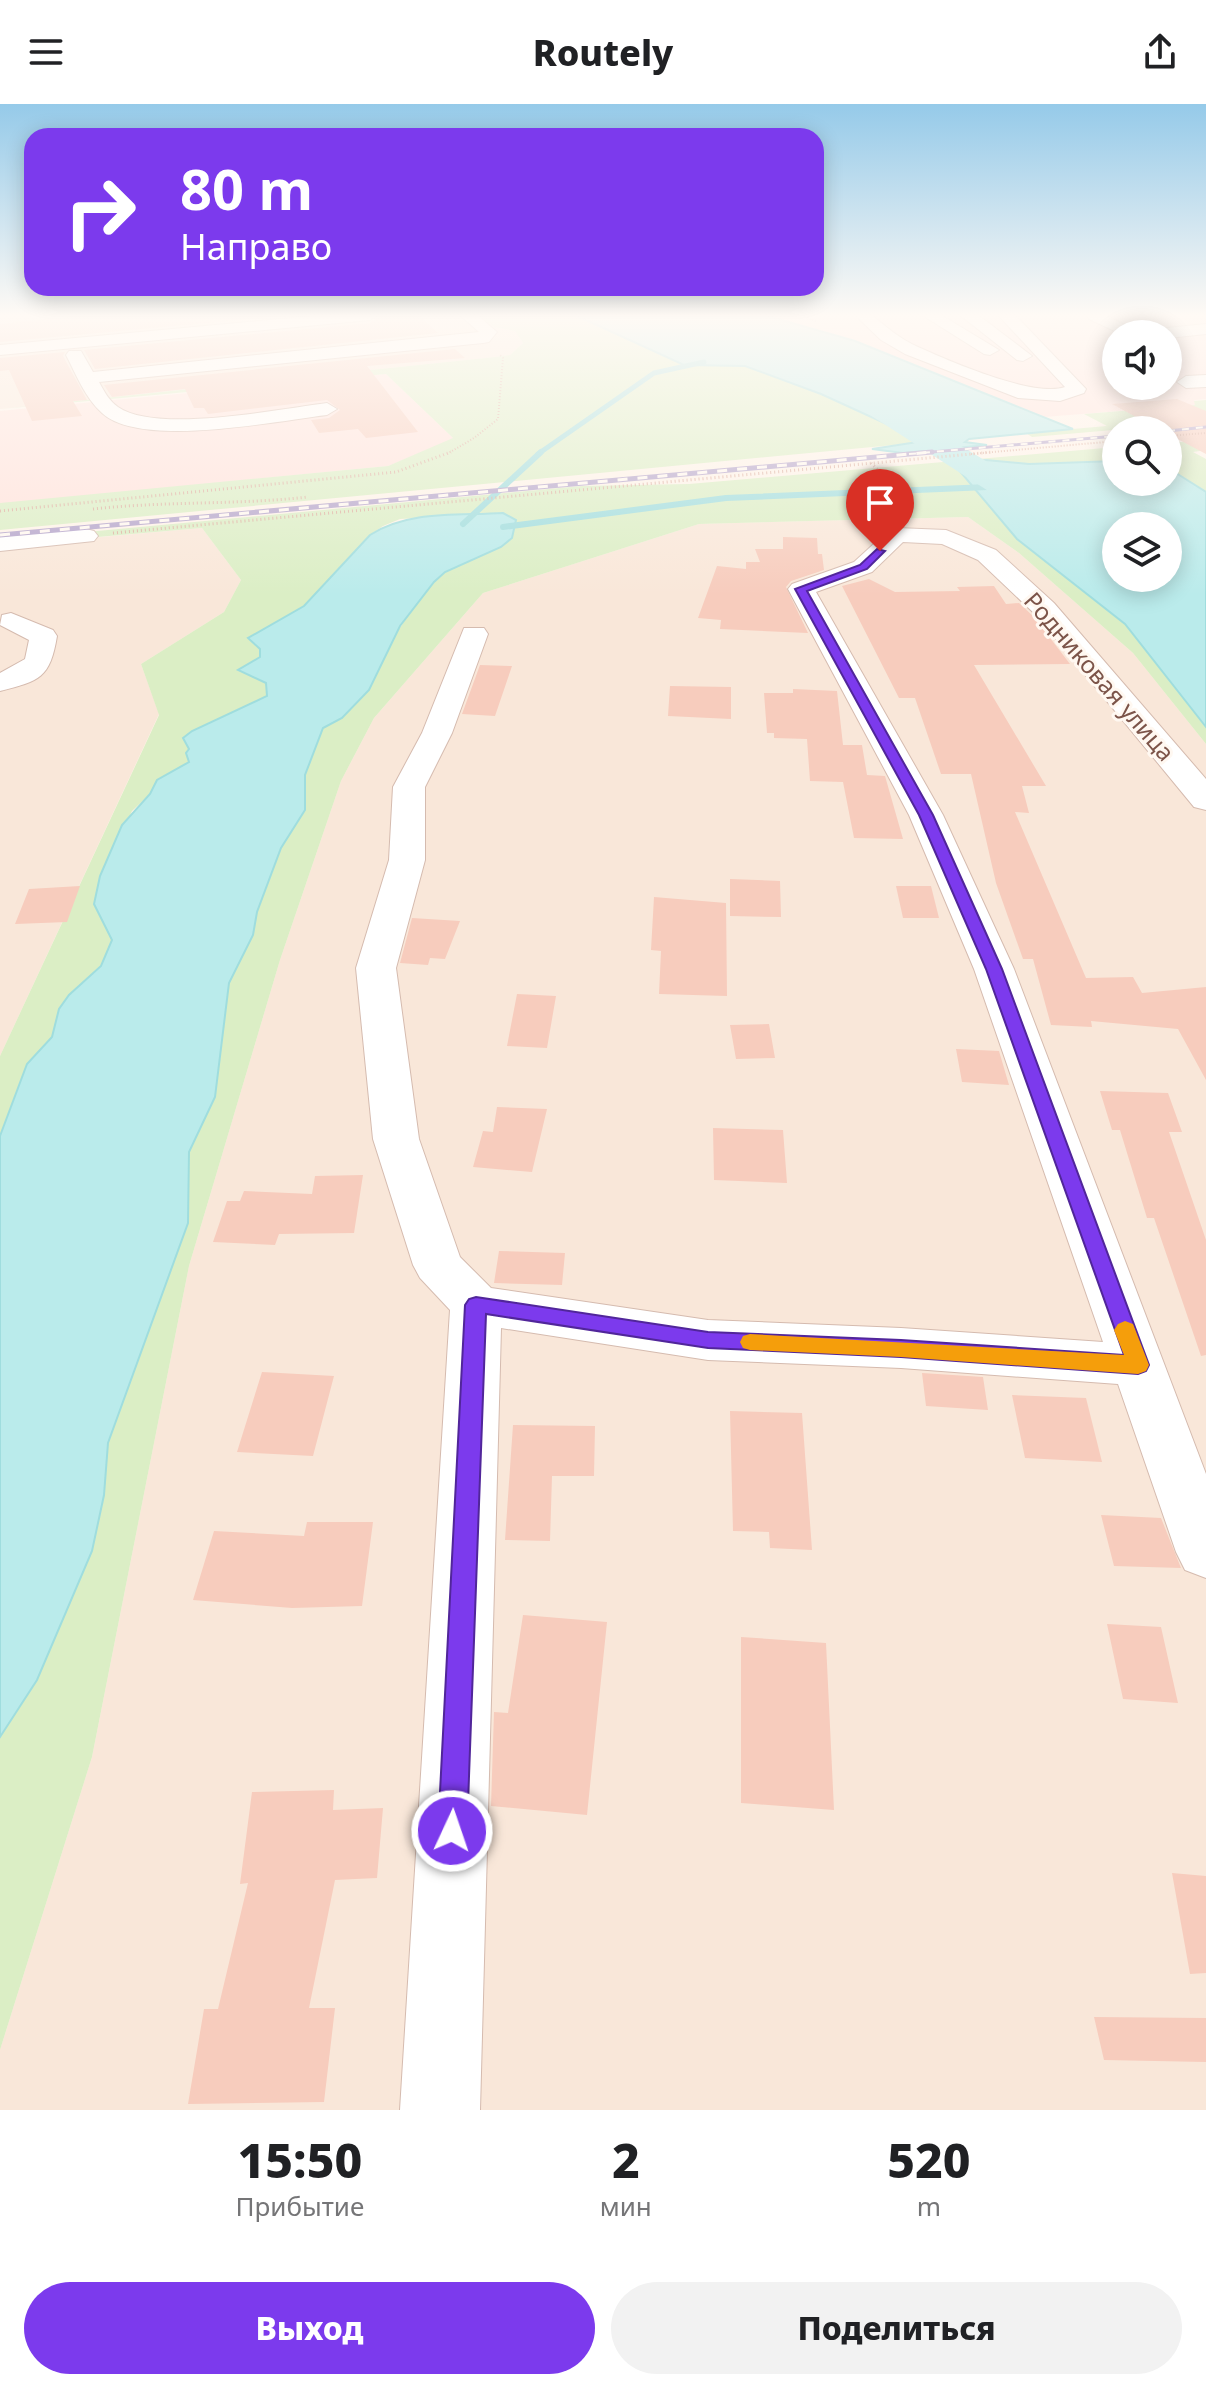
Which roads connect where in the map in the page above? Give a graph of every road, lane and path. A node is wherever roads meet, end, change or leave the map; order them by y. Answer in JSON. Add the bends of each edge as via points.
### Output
{"nodes":[{"id":1,"x":109,"y":409,"type":"edge"},
{"id":2,"x":327,"y":409,"type":"dead end"},
{"id":3,"x":499,"y":409,"type":"edge"},
{"id":4,"x":1206,"y":433,"type":"edge"},
{"id":5,"x":1182,"y":435,"type":"edge"},
{"id":6,"x":1102,"y":442,"type":"edge"},
{"id":7,"x":870,"y":463,"type":"junction"},
{"id":8,"x":308,"y":497,"type":"dead end"},
{"id":9,"x":89,"y":510,"type":"dead end"},
{"id":10,"x":0,"y":511,"type":"edge"},
{"id":11,"x":897,"y":535,"type":"junction"},
{"id":12,"x":86,"y":536,"type":"joint"},
{"id":13,"x":0,"y":544,"type":"edge"},
{"id":14,"x":11,"y":621,"type":"dead end"},
{"id":15,"x":474,"y":634,"type":"dead end"},
{"id":16,"x":0,"y":682,"type":"edge"},
{"id":17,"x":1206,"y":800,"type":"edge"},
{"id":18,"x":476,"y":1305,"type":"junction"},
{"id":19,"x":1138,"y":1365,"type":"junction"},
{"id":20,"x":1206,"y":1552,"type":"edge"},
{"id":21,"x":440,"y":2110,"type":"edge"}],
"edges":[{"from":1,"to":2,"type":"street","via":[[128,419],[176,425]]},
{"from":3,"to":10,"type":"path","via":[[498,419],[474,441],[432,463],[396,472]]},
{"from":4,"to":5,"type":"path"},
{"from":6,"to":7,"type":"path"},
{"from":7,"to":11,"type":"path","via":[[886,478],[879,502]]},
{"from":7,"to":12,"type":"path"},
{"from":8,"to":9,"type":"path"},
{"from":11,"to":17,"type":"street","name":"Родниковая улица","via":[[946,537],[987,555],[1045,609]]},
{"from":11,"to":19,"type":"street","via":[[863,567],[801,589],[926,815],[994,969]]},
{"from":12,"to":13,"type":"street"},
{"from":14,"to":16,"type":"street","via":[[43,636],[38,663]]},
{"from":15,"to":18,"type":"street","via":[[437,733],[409,787],[407,860],[376,968],[396,1139],[438,1265]]},
{"from":18,"to":19,"type":"street","via":[[708,1340]]},
{"from":18,"to":21,"type":"street"},
{"from":19,"to":20,"type":"street"}]}
